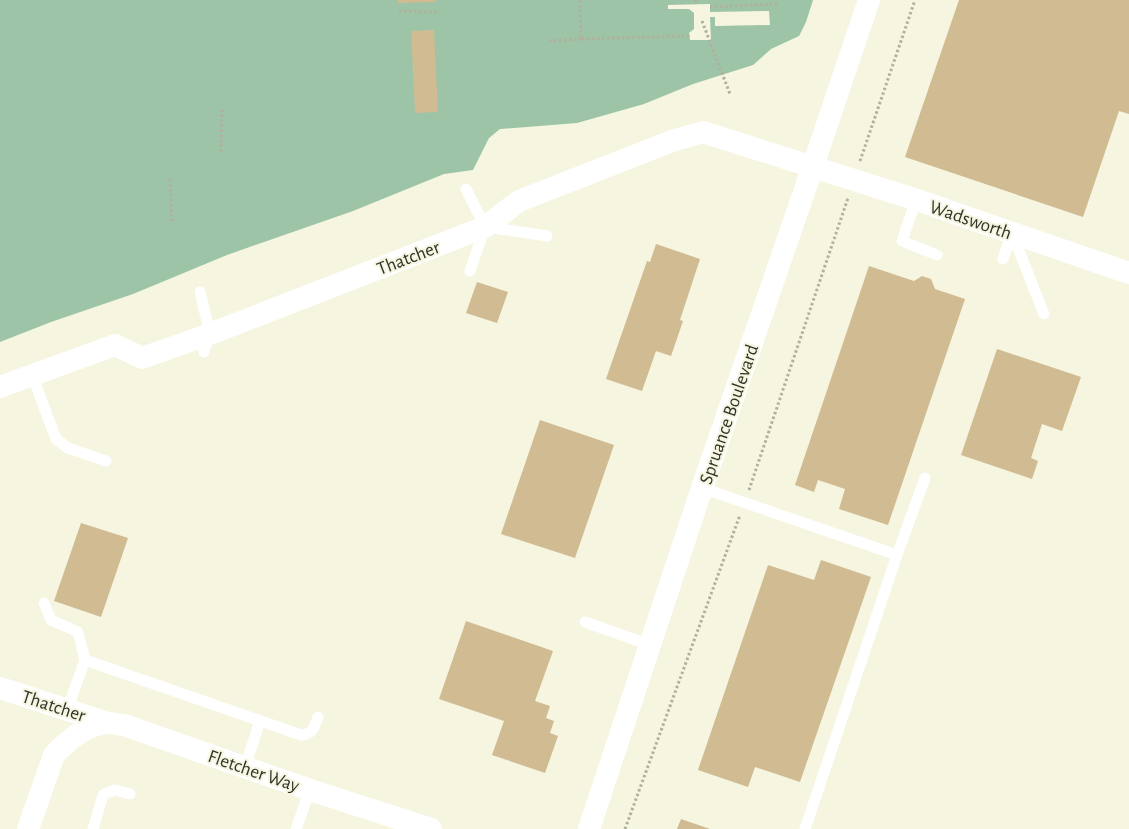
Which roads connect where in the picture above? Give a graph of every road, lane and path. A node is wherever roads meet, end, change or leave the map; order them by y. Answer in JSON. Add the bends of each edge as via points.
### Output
{"nodes":[{"id":1,"x":580,"y":0,"type":"edge"},
{"id":2,"x":778,"y":0,"type":"edge"},
{"id":3,"x":869,"y":0,"type":"edge"},
{"id":4,"x":915,"y":0,"type":"edge"},
{"id":5,"x":710,"y":7,"type":"dead end"},
{"id":6,"x":399,"y":11,"type":"dead end"},
{"id":7,"x":439,"y":12,"type":"dead end"},
{"id":8,"x":702,"y":21,"type":"dead end"},
{"id":9,"x":690,"y":36,"type":"dead end"},
{"id":10,"x":581,"y":39,"type":"junction"},
{"id":11,"x":549,"y":41,"type":"dead end"},
{"id":12,"x":730,"y":94,"type":"dead end"},
{"id":13,"x":222,"y":108,"type":"dead end"},
{"id":14,"x":221,"y":152,"type":"dead end"},
{"id":15,"x":813,"y":166,"type":"junction"},
{"id":16,"x":170,"y":179,"type":"dead end"},
{"id":17,"x":854,"y":179,"type":"junction"},
{"id":18,"x":466,"y":189,"type":"dead end"},
{"id":19,"x":916,"y":200,"type":"junction"},
{"id":20,"x":172,"y":224,"type":"dead end"},
{"id":21,"x":485,"y":227,"type":"junction"},
{"id":22,"x":1012,"y":233,"type":"junction"},
{"id":23,"x":547,"y":236,"type":"dead end"},
{"id":24,"x":937,"y":255,"type":"dead end"},
{"id":25,"x":1002,"y":259,"type":"dead end"},
{"id":26,"x":470,"y":271,"type":"dead end"},
{"id":27,"x":1129,"y":273,"type":"edge"},
{"id":28,"x":200,"y":292,"type":"dead end"},
{"id":29,"x":1044,"y":314,"type":"dead end"},
{"id":30,"x":207,"y":343,"type":"junction"},
{"id":31,"x":32,"y":375,"type":"junction"},
{"id":32,"x":0,"y":386,"type":"edge"},
{"id":33,"x":106,"y":461,"type":"dead end"},
{"id":34,"x":925,"y":478,"type":"dead end"},
{"id":35,"x":702,"y":488,"type":"junction"},
{"id":36,"x":745,"y":502,"type":"junction"},
{"id":37,"x":897,"y":555,"type":"junction"},
{"id":38,"x":44,"y":603,"type":"dead end"},
{"id":39,"x":585,"y":622,"type":"dead end"},
{"id":40,"x":650,"y":645,"type":"junction"},
{"id":41,"x":86,"y":660,"type":"junction"},
{"id":42,"x":0,"y":688,"type":"edge"},
{"id":43,"x":67,"y":710,"type":"junction"},
{"id":44,"x":318,"y":717,"type":"dead end"},
{"id":45,"x":260,"y":721,"type":"junction"},
{"id":46,"x":108,"y":723,"type":"junction"},
{"id":47,"x":244,"y":767,"type":"junction"},
{"id":48,"x":310,"y":790,"type":"junction"},
{"id":49,"x":130,"y":794,"type":"dead end"},
{"id":50,"x":28,"y":829,"type":"edge"},
{"id":51,"x":93,"y":829,"type":"edge"},
{"id":52,"x":296,"y":829,"type":"edge"},
{"id":53,"x":431,"y":829,"type":"edge"},
{"id":54,"x":589,"y":829,"type":"edge"},
{"id":55,"x":625,"y":829,"type":"edge"},
{"id":56,"x":805,"y":829,"type":"edge"}],
"edges":[{"from":1,"to":10,"type":"path"},
{"from":2,"to":5,"type":"path","via":[[776,4]]},
{"from":3,"to":15,"type":"street","name":"Spruance Boulevard"},
{"from":4,"to":17,"type":"path"},
{"from":6,"to":7,"type":"path"},
{"from":8,"to":12,"type":"path"},
{"from":9,"to":10,"type":"path"},
{"from":10,"to":11,"type":"path"},
{"from":13,"to":14,"type":"path"},
{"from":15,"to":17,"type":"street","name":"Wadsworth"},
{"from":15,"to":21,"type":"street","name":"Thatcher","via":[[703,132],[519,201]]},
{"from":15,"to":35,"type":"street","name":"Spruance Boulevard"},
{"from":16,"to":20,"type":"path"},
{"from":17,"to":19,"type":"street","name":"Wadsworth"},
{"from":17,"to":36,"type":"path"},
{"from":18,"to":21,"type":"lane"},
{"from":19,"to":22,"type":"street","name":"Wadsworth"},
{"from":19,"to":24,"type":"lane","via":[[902,241]]},
{"from":21,"to":23,"type":"lane"},
{"from":21,"to":26,"type":"lane"},
{"from":21,"to":30,"type":"street","name":"Thatcher","via":[[409,264]]},
{"from":22,"to":25,"type":"lane"},
{"from":22,"to":27,"type":"street","name":"Wadsworth"},
{"from":22,"to":29,"type":"lane"},
{"from":28,"to":30,"type":"lane"},
{"from":30,"to":31,"type":"street","name":"Thatcher","via":[[142,358],[114,345]]},
{"from":31,"to":32,"type":"street","name":"Thatcher"},
{"from":31,"to":33,"type":"lane","via":[[56,439],[68,448]]},
{"from":34,"to":37,"type":"lane"},
{"from":35,"to":36,"type":"lane"},
{"from":35,"to":40,"type":"street","name":"Spruance Boulevard"},
{"from":36,"to":37,"type":"lane"},
{"from":36,"to":55,"type":"path"},
{"from":37,"to":56,"type":"lane"},
{"from":38,"to":41,"type":"lane","via":[[51,620],[78,632]]},
{"from":39,"to":40,"type":"lane"},
{"from":40,"to":54,"type":"street","name":"Spruance Boulevard"},
{"from":41,"to":43,"type":"lane"},
{"from":41,"to":45,"type":"lane"},
{"from":42,"to":43,"type":"street","name":"Thatcher"},
{"from":43,"to":46,"type":"street","name":"Thatcher"},
{"from":44,"to":45,"type":"lane","via":[[314,729],[301,735]]},
{"from":45,"to":47,"type":"lane"},
{"from":46,"to":47,"type":"street","name":"Fletcher Way","via":[[124,725]]},
{"from":46,"to":50,"type":"street","via":[[77,735],[54,755]]},
{"from":47,"to":48,"type":"street","name":"Fletcher Way"},
{"from":48,"to":52,"type":"lane"},
{"from":48,"to":53,"type":"street","name":"Fletcher Way"},
{"from":49,"to":51,"type":"lane","via":[[115,790],[103,795]]}]}
